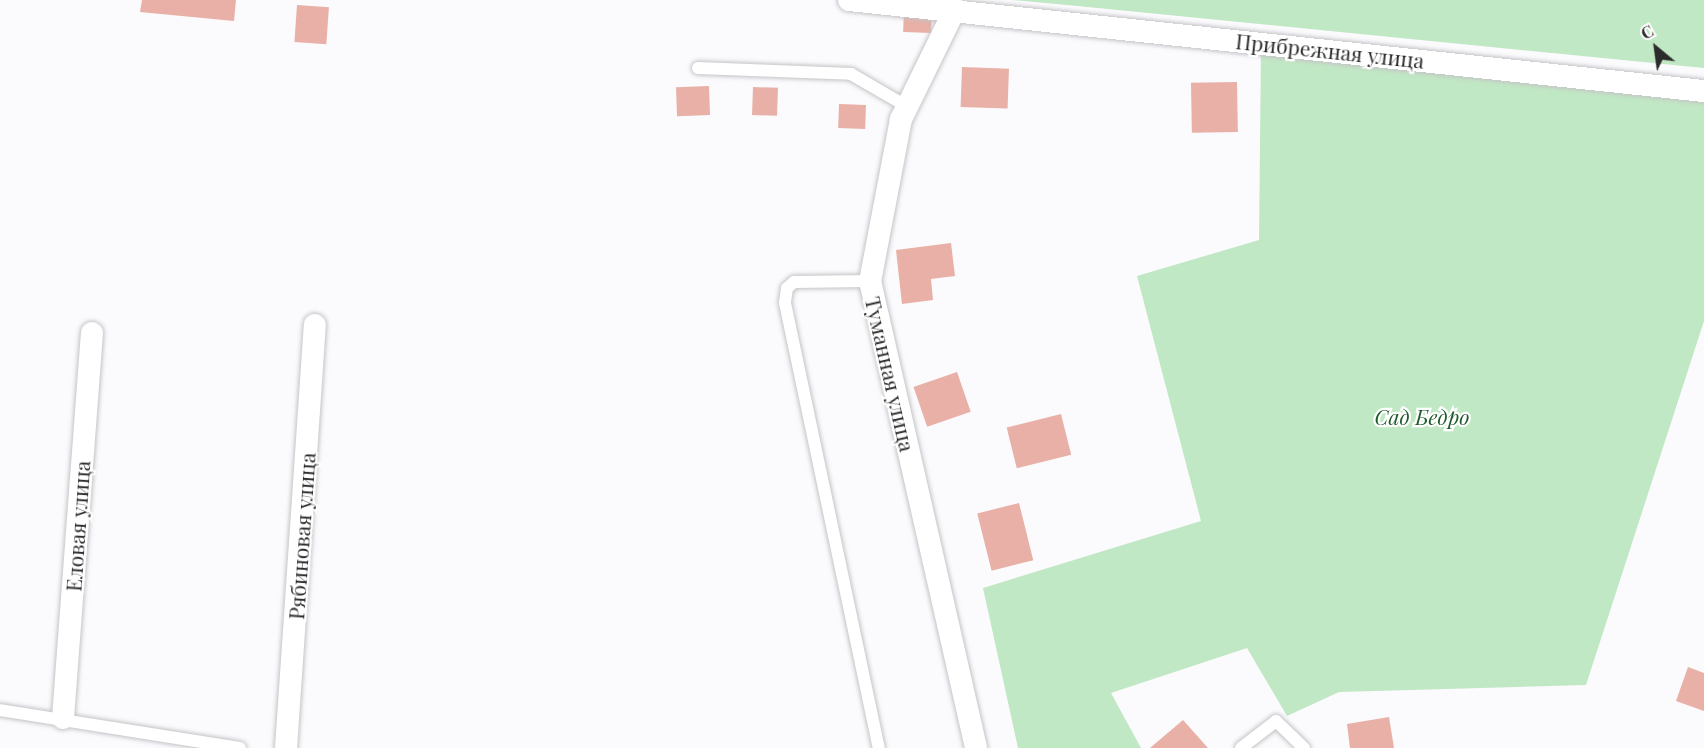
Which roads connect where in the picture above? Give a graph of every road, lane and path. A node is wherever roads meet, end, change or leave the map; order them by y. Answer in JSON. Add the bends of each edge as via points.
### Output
{"nodes":[{"id":1,"x":849,"y":0,"type":"edge"},
{"id":2,"x":955,"y":9,"type":"junction"},
{"id":3,"x":698,"y":68,"type":"dead end"},
{"id":4,"x":1704,"y":91,"type":"edge"},
{"id":5,"x":903,"y":114,"type":"junction"},
{"id":6,"x":870,"y":281,"type":"junction"},
{"id":7,"x":315,"y":325,"type":"dead end"},
{"id":8,"x":92,"y":333,"type":"dead end"},
{"id":9,"x":0,"y":710,"type":"edge"},
{"id":10,"x":63,"y":718,"type":"junction"},
{"id":11,"x":240,"y":748,"type":"edge"},
{"id":12,"x":286,"y":748,"type":"edge"},
{"id":13,"x":879,"y":748,"type":"edge"},
{"id":14,"x":976,"y":748,"type":"edge"},
{"id":15,"x":1241,"y":748,"type":"edge"},
{"id":16,"x":1304,"y":748,"type":"edge"}],
"edges":[{"from":1,"to":2,"type":"street","name":"Прибрежная улица"},
{"from":2,"to":4,"type":"street","name":"Прибрежная улица"},
{"from":2,"to":5,"type":"street","name":"Туманная улица"},
{"from":3,"to":5,"type":"lane","via":[[851,74],[902,104]]},
{"from":5,"to":6,"type":"street","name":"Туманная улица"},
{"from":6,"to":13,"type":"lane","via":[[794,282],[787,288],[785,303]]},
{"from":6,"to":14,"type":"street","name":"Туманная улица"},
{"from":7,"to":12,"type":"street","name":"Рябиновая улица"},
{"from":8,"to":10,"type":"street","name":"Еловая улица"},
{"from":9,"to":10,"type":"lane"},
{"from":10,"to":11,"type":"lane"},
{"from":15,"to":16,"type":"lane","via":[[1276,721]]}]}
